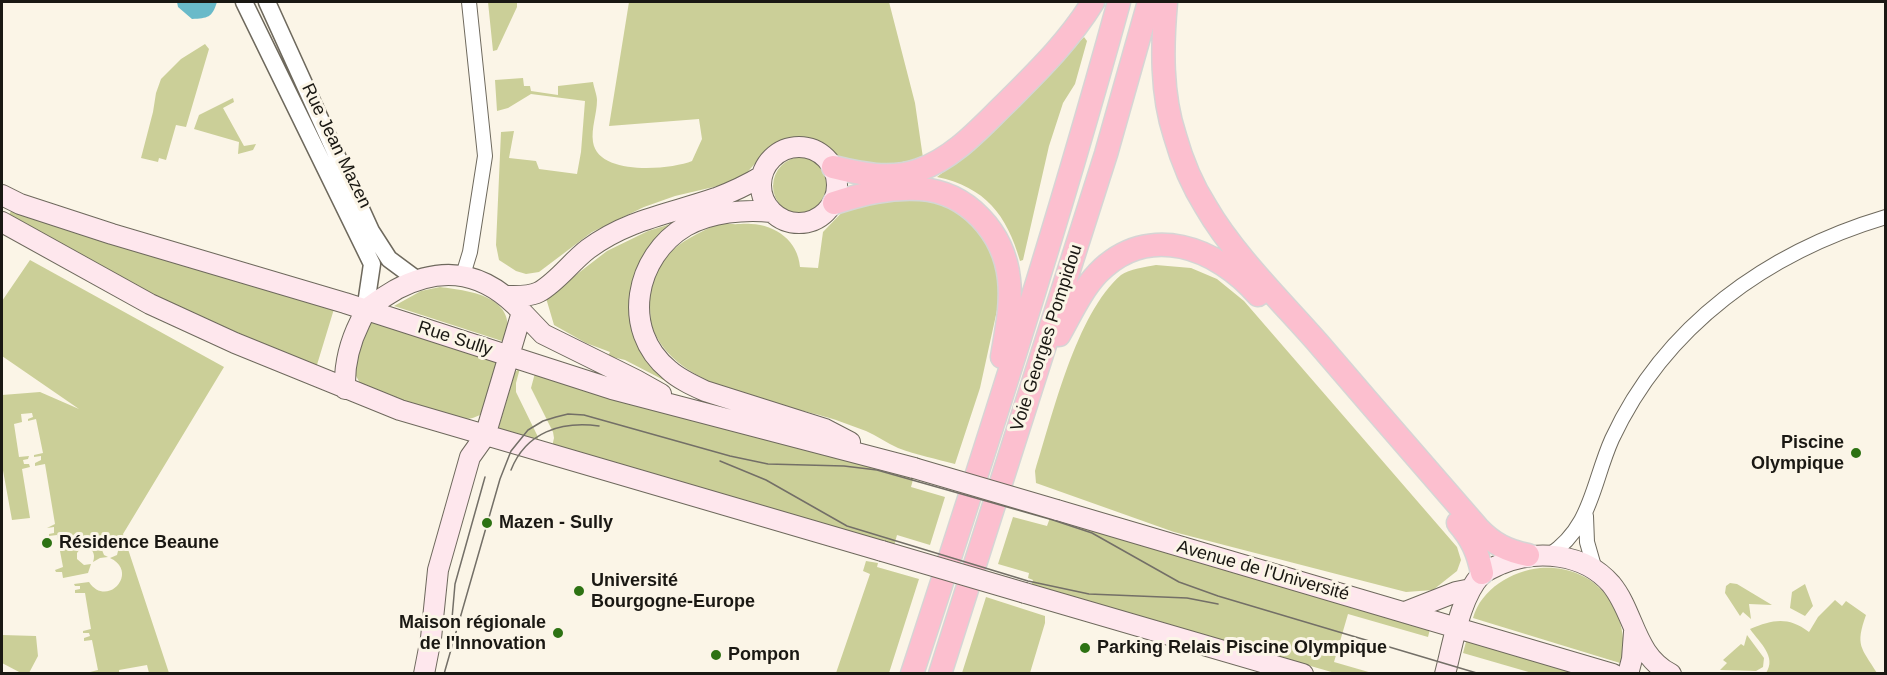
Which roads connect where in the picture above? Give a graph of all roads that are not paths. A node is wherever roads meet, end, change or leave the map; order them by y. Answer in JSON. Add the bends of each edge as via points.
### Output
{"nodes":[{"id":1,"x":244,"y":2,"type":"edge"},
{"id":2,"x":267,"y":2,"type":"edge"},
{"id":3,"x":469,"y":2,"type":"edge"},
{"id":4,"x":1093,"y":2,"type":"edge"},
{"id":5,"x":1119,"y":2,"type":"edge"},
{"id":6,"x":1149,"y":2,"type":"edge"},
{"id":7,"x":1166,"y":2,"type":"edge"},
{"id":8,"x":252,"y":20,"type":"junction"},
{"id":9,"x":293,"y":59,"type":"junction"},
{"id":10,"x":833,"y":167,"type":"junction"},
{"id":11,"x":762,"y":176,"type":"junction"},
{"id":12,"x":2,"y":195,"type":"edge"},
{"id":13,"x":834,"y":203,"type":"junction"},
{"id":14,"x":772,"y":212,"type":"junction"},
{"id":15,"x":1886,"y":217,"type":"edge"},
{"id":16,"x":2,"y":222,"type":"edge"},
{"id":17,"x":463,"y":275,"type":"junction"},
{"id":18,"x":416,"y":279,"type":"junction"},
{"id":19,"x":507,"y":296,"type":"junction"},
{"id":20,"x":365,"y":311,"type":"junction"},
{"id":21,"x":522,"y":312,"type":"junction"},
{"id":22,"x":510,"y":357,"type":"junction"},
{"id":23,"x":345,"y":389,"type":"junction"},
{"id":24,"x":1030,"y":393,"type":"junction"},
{"id":25,"x":681,"y":407,"type":"junction"},
{"id":26,"x":485,"y":436,"type":"junction"},
{"id":27,"x":989,"y":438,"type":"junction"},
{"id":28,"x":885,"y":459,"type":"junction"},
{"id":29,"x":914,"y":468,"type":"joint"},
{"id":30,"x":1586,"y":510,"type":"junction"},
{"id":31,"x":1538,"y":556,"type":"junction"},
{"id":32,"x":1595,"y":570,"type":"junction"},
{"id":33,"x":1477,"y":581,"type":"junction"},
{"id":34,"x":1405,"y":612,"type":"junction"},
{"id":35,"x":1633,"y":627,"type":"junction"},
{"id":36,"x":1457,"y":628,"type":"junction"},
{"id":37,"x":424,"y":674,"type":"edge"},
{"id":38,"x":912,"y":674,"type":"edge"},
{"id":39,"x":940,"y":674,"type":"edge"},
{"id":40,"x":1303,"y":674,"type":"edge"},
{"id":41,"x":1445,"y":674,"type":"edge"},
{"id":42,"x":1613,"y":674,"type":"edge"},
{"id":43,"x":1628,"y":674,"type":"edge"},
{"id":44,"x":1671,"y":674,"type":"edge"}],
"edges":[{"from":1,"to":8,"type":"street","name":"Rue Jean Mazen"},
{"from":2,"to":9,"type":"street","name":"Rue Jean Mazen"},
{"from":3,"to":17,"type":"street","via":[[485,156]]},
{"from":4,"to":10,"type":"highway","via":[[1060,49],[943,159],[920,170],[889,175]]},
{"from":5,"to":27,"type":"highway","name":"Voie Georges Pompidou"},
{"from":6,"to":24,"type":"highway","name":"Voie Georges Pompidou","via":[[1106,154]]},
{"from":7,"to":31,"type":"highway","via":[[1164,81],[1168,105],[1174,135],[1206,207],[1243,256],[1478,528],[1501,547]]},
{"from":8,"to":9,"type":"street"},
{"from":8,"to":20,"type":"street","name":"Rue Jean Mazen","via":[[372,264]]},
{"from":9,"to":18,"type":"street","name":"Rue Jean Mazen","via":[[371,231],[389,259]]},
{"from":10,"to":11,"type":"main road","via":[[819,152],[800,147],[780,152]]},
{"from":10,"to":13,"type":"main road","via":[[838,185]]},
{"from":11,"to":14,"type":"main road","via":[[762,195]]},
{"from":11,"to":19,"type":"main road","via":[[717,198],[643,220],[588,249],[538,293]]},
{"from":12,"to":20,"type":"main road","name":"Rue Sully","via":[[112,234]]},
{"from":13,"to":14,"type":"main road","via":[[808,223],[783,220]]},
{"from":13,"to":27,"type":"highway","via":[[867,193],[921,189],[936,192],[959,201],[979,216],[996,237],[1007,263],[1010,302]]},
{"from":14,"to":28,"type":"main road","via":[[714,216],[688,225],[669,239],[651,262],[640,288],[643,336],[668,370],[691,385],[825,429]]},
{"from":15,"to":30,"type":"street","via":[[1799,249],[1749,279],[1710,310],[1664,357],[1632,403],[1605,456]]},
{"from":16,"to":23,"type":"main road","via":[[150,304]]},
{"from":17,"to":18,"type":"main road"},
{"from":17,"to":19,"type":"main road"},
{"from":18,"to":20,"type":"main road"},
{"from":19,"to":21,"type":"main road"},
{"from":20,"to":22,"type":"main road","name":"Rue Sully"},
{"from":20,"to":23,"type":"main road","via":[[349,349]]},
{"from":21,"to":22,"type":"main road"},
{"from":21,"to":25,"type":"main road","via":[[543,334]]},
{"from":22,"to":25,"type":"main road","name":"Rue Sully"},
{"from":22,"to":26,"type":"main road"},
{"from":23,"to":26,"type":"main road"},
{"from":24,"to":33,"type":"highway","via":[[1081,295],[1108,264],[1148,246],[1174,245],[1201,252],[1228,267],[1255,292],[1467,534],[1478,552]]},
{"from":24,"to":39,"type":"highway","name":"Voie Georges Pompidou"},
{"from":25,"to":28,"type":"main road","name":"Rue Sully"},
{"from":26,"to":37,"type":"main road","via":[[470,457],[438,570]]},
{"from":26,"to":40,"type":"main road","bridge":true},
{"from":27,"to":38,"type":"highway","name":"Voie Georges Pompidou"},
{"from":28,"to":29,"type":"main road","name":"Rue Sully"},
{"from":29,"to":34,"type":"main road","name":"Avenue de l'Université","bridge":true},
{"from":30,"to":31,"type":"street","via":[[1565,544]]},
{"from":30,"to":32,"type":"street","via":[[1587,542]]},
{"from":31,"to":32,"type":"main road","via":[[1573,559]]},
{"from":31,"to":33,"type":"main road","via":[[1514,559]]},
{"from":32,"to":35,"type":"main road","via":[[1621,598]]},
{"from":33,"to":34,"type":"main road"},
{"from":33,"to":36,"type":"main road"},
{"from":34,"to":36,"type":"main road","name":"Avenue de l'Université"},
{"from":35,"to":43,"type":"main road"},
{"from":35,"to":44,"type":"main road","via":[[1645,653]]},
{"from":36,"to":41,"type":"main road"},
{"from":36,"to":42,"type":"main road","name":"Avenue de l'Université"}]}
